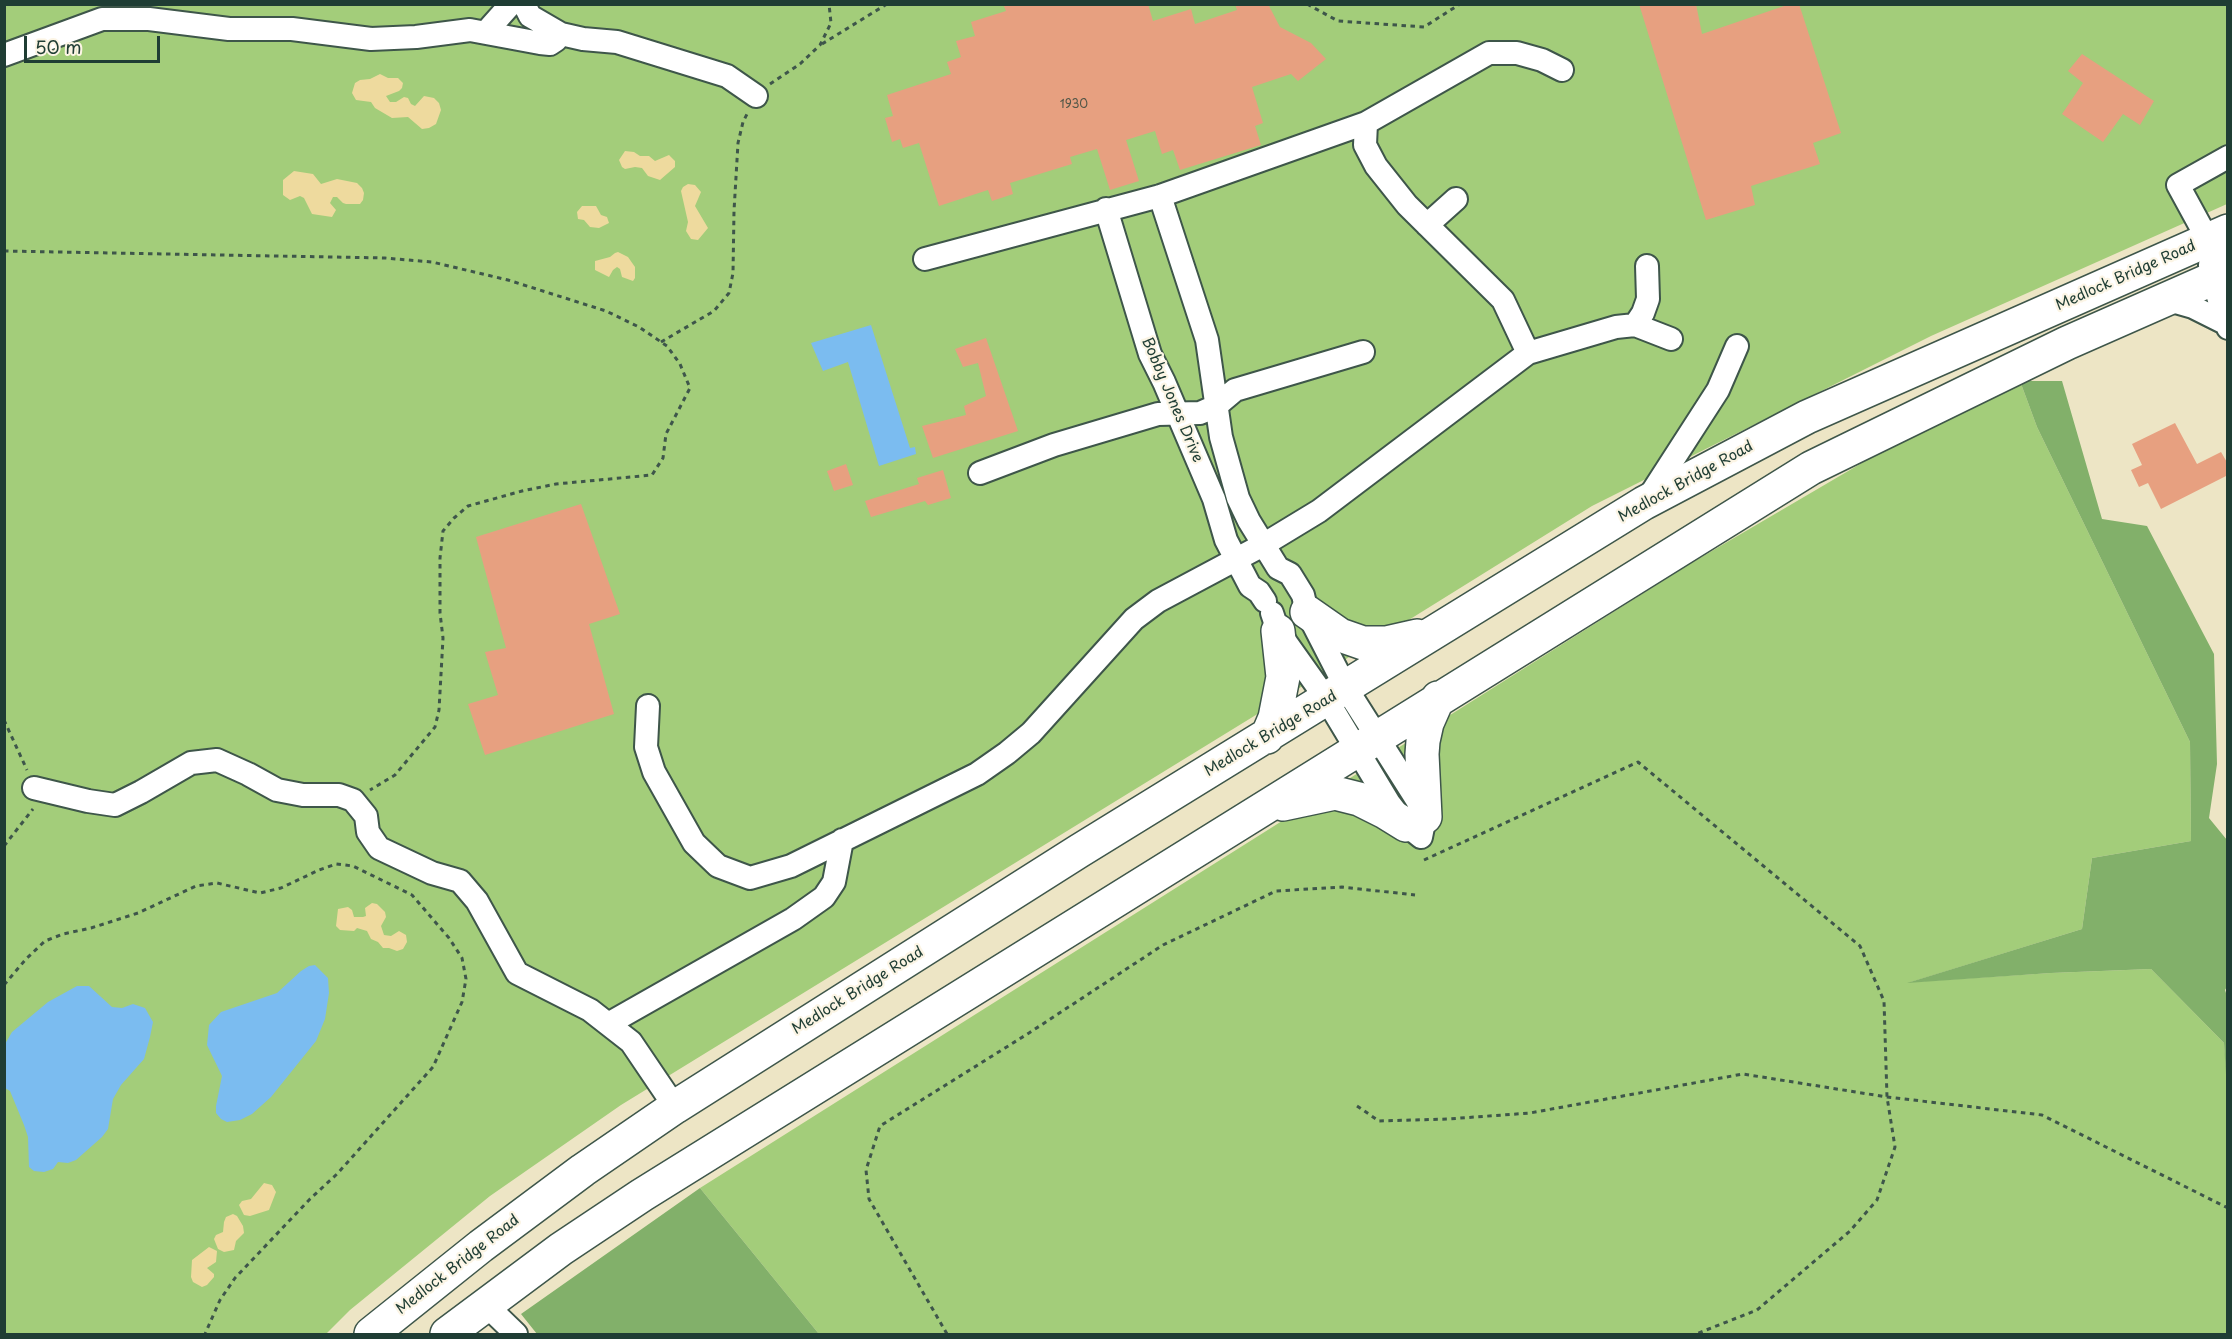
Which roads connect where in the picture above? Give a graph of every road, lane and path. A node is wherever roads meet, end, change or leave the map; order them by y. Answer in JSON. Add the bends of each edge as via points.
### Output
{"nodes":[{"id":1,"x":511,"y":4,"type":"edge"},
{"id":2,"x":524,"y":4,"type":"edge"},
{"id":3,"x":829,"y":4,"type":"edge"},
{"id":4,"x":887,"y":4,"type":"edge"},
{"id":5,"x":1307,"y":4,"type":"edge"},
{"id":6,"x":1460,"y":4,"type":"edge"},
{"id":7,"x":486,"y":32,"type":"junction"},
{"id":8,"x":561,"y":34,"type":"junction"},
{"id":9,"x":820,"y":45,"type":"junction"},
{"id":10,"x":4,"y":55,"type":"edge"},
{"id":11,"x":1562,"y":70,"type":"dead end"},
{"id":12,"x":756,"y":96,"type":"junction"},
{"id":13,"x":1366,"y":123,"type":"junction"},
{"id":14,"x":2228,"y":158,"type":"edge"},
{"id":15,"x":1160,"y":196,"type":"junction"},
{"id":16,"x":1456,"y":199,"type":"dead end"},
{"id":17,"x":1106,"y":209,"type":"junction"},
{"id":18,"x":1426,"y":225,"type":"junction"},
{"id":19,"x":4,"y":251,"type":"edge"},
{"id":20,"x":2220,"y":257,"type":"edge"},
{"id":21,"x":925,"y":259,"type":"dead end"},
{"id":22,"x":1647,"y":266,"type":"dead end"},
{"id":23,"x":2165,"y":299,"type":"junction"},
{"id":24,"x":1635,"y":325,"type":"junction"},
{"id":25,"x":2226,"y":325,"type":"edge"},
{"id":26,"x":1671,"y":339,"type":"dead end"},
{"id":27,"x":660,"y":342,"type":"junction"},
{"id":28,"x":1737,"y":346,"type":"dead end"},
{"id":29,"x":1363,"y":352,"type":"dead end"},
{"id":30,"x":1528,"y":353,"type":"junction"},
{"id":31,"x":1216,"y":406,"type":"junction"},
{"id":32,"x":1178,"y":413,"type":"junction"},
{"id":33,"x":980,"y":473,"type":"dead end"},
{"id":34,"x":1644,"y":503,"type":"junction"},
{"id":35,"x":1263,"y":545,"type":"junction"},
{"id":36,"x":1235,"y":561,"type":"junction"},
{"id":37,"x":1266,"y":608,"type":"junction"},
{"id":38,"x":1306,"y":612,"type":"junction"},
{"id":39,"x":1439,"y":629,"type":"junction"},
{"id":40,"x":1337,"y":694,"type":"junction"},
{"id":41,"x":1438,"y":698,"type":"junction"},
{"id":42,"x":648,"y":706,"type":"dead end"},
{"id":43,"x":4,"y":720,"type":"edge"},
{"id":44,"x":1267,"y":737,"type":"junction"},
{"id":45,"x":1366,"y":743,"type":"junction"},
{"id":46,"x":34,"y":788,"type":"junction"},
{"id":47,"x":353,"y":800,"type":"junction"},
{"id":48,"x":1258,"y":810,"type":"junction"},
{"id":49,"x":1416,"y":821,"type":"junction"},
{"id":50,"x":842,"y":840,"type":"junction"},
{"id":51,"x":4,"y":846,"type":"edge"},
{"id":52,"x":1424,"y":860,"type":"dead end"},
{"id":53,"x":1415,"y":895,"type":"dead end"},
{"id":54,"x":4,"y":985,"type":"edge"},
{"id":55,"x":608,"y":1024,"type":"junction"},
{"id":56,"x":1887,"y":1097,"type":"junction"},
{"id":57,"x":1357,"y":1106,"type":"dead end"},
{"id":58,"x":675,"y":1107,"type":"junction"},
{"id":59,"x":2228,"y":1208,"type":"edge"},
{"id":60,"x":486,"y":1305,"type":"junction"},
{"id":61,"x":205,"y":1335,"type":"edge"},
{"id":62,"x":371,"y":1335,"type":"edge"},
{"id":63,"x":447,"y":1335,"type":"edge"},
{"id":64,"x":516,"y":1335,"type":"edge"},
{"id":65,"x":948,"y":1335,"type":"edge"},
{"id":66,"x":1696,"y":1335,"type":"edge"}],
"edges":[{"from":1,"to":7,"type":"street"},
{"from":2,"to":8,"type":"street","via":[[530,16]]},
{"from":3,"to":9,"type":"path","via":[[831,23]]},
{"from":4,"to":9,"type":"path"},
{"from":5,"to":6,"type":"path","via":[[1338,21],[1424,27]]},
{"from":7,"to":8,"type":"street","via":[[550,44]]},
{"from":7,"to":10,"type":"street","via":[[371,39],[292,29],[229,29],[149,19],[102,19]]},
{"from":8,"to":12,"type":"street","via":[[617,42],[727,76]]},
{"from":9,"to":12,"type":"path"},
{"from":11,"to":13,"type":"street","via":[[1517,53],[1489,53]]},
{"from":12,"to":27,"type":"path","via":[[738,143],[729,293],[714,311]]},
{"from":13,"to":15,"type":"street"},
{"from":13,"to":18,"type":"street","via":[[1365,144],[1376,166]]},
{"from":14,"to":20,"type":"street","via":[[2178,185]]},
{"from":15,"to":17,"type":"street"},
{"from":15,"to":31,"type":"street","name":"Bobby Jones Drive","via":[[1207,340]]},
{"from":16,"to":18,"type":"street"},
{"from":17,"to":21,"type":"street"},
{"from":17,"to":32,"type":"street","name":"Bobby Jones Drive","via":[[1150,354]]},
{"from":18,"to":30,"type":"street","via":[[1503,300]]},
{"from":19,"to":27,"type":"path","via":[[432,262],[508,280],[606,311]]},
{"from":20,"to":23,"type":"highway"},
{"from":20,"to":25,"type":"street"},
{"from":20,"to":34,"type":"highway","name":"Medlock Bridge Road","via":[[1807,417]]},
{"from":22,"to":24,"type":"street","via":[[1648,299]]},
{"from":23,"to":25,"type":"street","via":[[2193,307]]},
{"from":23,"to":41,"type":"highway","via":[[1811,468]]},
{"from":24,"to":26,"type":"street"},
{"from":24,"to":30,"type":"street"},
{"from":27,"to":47,"type":"path","via":[[680,364],[690,388],[666,434],[663,458],[652,475],[522,491],[468,506],[443,531],[443,638],[435,727],[395,775]]},
{"from":28,"to":34,"type":"street","via":[[1718,390]]},
{"from":29,"to":31,"type":"street","via":[[1235,390]]},
{"from":30,"to":35,"type":"street","via":[[1318,511]]},
{"from":31,"to":32,"type":"street","via":[[1200,413]]},
{"from":31,"to":35,"type":"street","name":"Bobby Jones Drive","via":[[1238,498]]},
{"from":32,"to":33,"type":"street","via":[[1158,414],[1054,445]]},
{"from":32,"to":36,"type":"street","name":"Bobby Jones Drive"},
{"from":34,"to":39,"type":"highway","name":"Medlock Bridge Road"},
{"from":35,"to":36,"type":"street"},
{"from":35,"to":38,"type":"street","name":"Bobby Jones Drive","via":[[1278,568],[1277,579],[1290,601]]},
{"from":36,"to":37,"type":"street","name":"Bobby Jones Drive"},
{"from":36,"to":50,"type":"street","via":[[1158,601],[1134,619],[1031,733],[1007,753],[977,774]]},
{"from":37,"to":38,"type":"street"},
{"from":37,"to":40,"type":"street","name":"Bobby Jones Drive"},
{"from":37,"to":44,"type":"highway","via":[[1283,677]]},
{"from":38,"to":39,"type":"highway","via":[[1340,635],[1363,644],[1407,640]]},
{"from":38,"to":40,"type":"street","name":"Bobby Jones Drive"},
{"from":39,"to":40,"type":"highway","name":"Medlock Bridge Road"},
{"from":40,"to":44,"type":"highway","name":"Medlock Bridge Road"},
{"from":40,"to":45,"type":"street","name":"Bobby Jones Drive"},
{"from":41,"to":45,"type":"highway"},
{"from":41,"to":49,"type":"highway","via":[[1423,741]]},
{"from":42,"to":50,"type":"street","via":[[646,747],[654,772],[694,843],[718,866],[750,878],[791,867]]},
{"from":43,"to":46,"type":"path"},
{"from":44,"to":58,"type":"highway","name":"Medlock Bridge Road"},
{"from":45,"to":48,"type":"highway"},
{"from":45,"to":49,"type":"street","name":"Bobby Jones Drive","via":[[1417,800]]},
{"from":46,"to":47,"type":"street","via":[[115,805],[191,763],[217,760],[277,790],[339,795]]},
{"from":46,"to":51,"type":"path","via":[[37,804]]},
{"from":47,"to":55,"type":"street","via":[[366,816],[368,832],[379,848],[432,873],[460,881],[477,901],[517,973]]},
{"from":48,"to":49,"type":"highway","via":[[1335,793]]},
{"from":48,"to":60,"type":"highway","via":[[642,1195]]},
{"from":50,"to":55,"type":"street","via":[[834,882],[824,897],[793,919]]},
{"from":52,"to":56,"type":"path","via":[[1638,762],[1860,946],[1884,1001]]},
{"from":53,"to":65,"type":"path","via":[[1342,887],[1276,891],[1163,945],[880,1126],[866,1170],[868,1199]]},
{"from":54,"to":61,"type":"path","via":[[45,941],[63,934],[138,913],[196,886],[217,884],[260,893],[336,864],[353,866],[412,895],[462,958],[466,979],[462,1002],[433,1067],[235,1278],[220,1300]]},
{"from":55,"to":58,"type":"street","via":[[631,1042]]},
{"from":56,"to":57,"type":"path","via":[[1743,1074],[1530,1113],[1379,1121]]},
{"from":56,"to":59,"type":"path","via":[[2042,1115]]},
{"from":56,"to":66,"type":"path","via":[[1895,1147],[1877,1200],[1850,1231],[1757,1310]]},
{"from":58,"to":62,"type":"highway","name":"Medlock Bridge Road","via":[[498,1233]]},
{"from":60,"to":63,"type":"highway"},
{"from":60,"to":64,"type":"street"}]}
